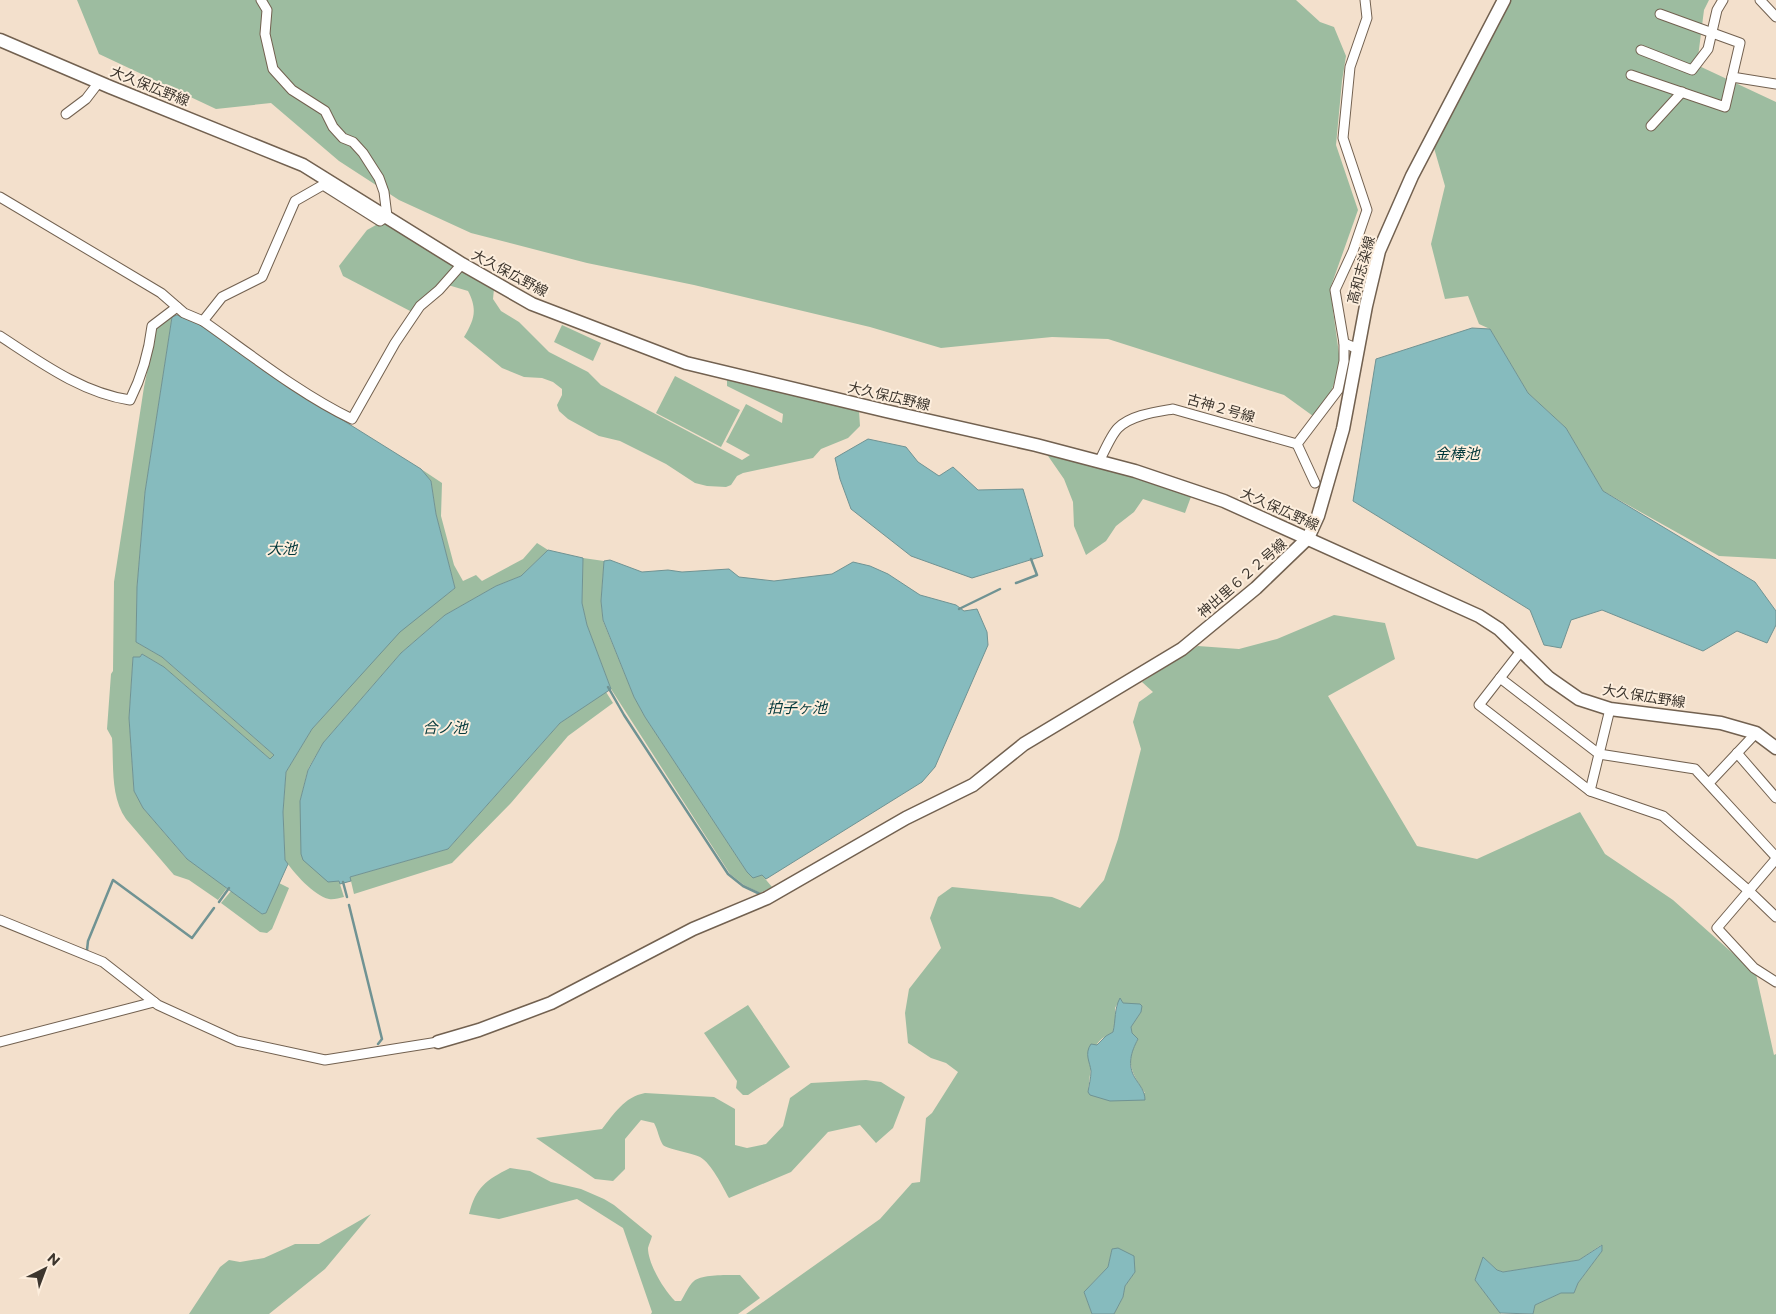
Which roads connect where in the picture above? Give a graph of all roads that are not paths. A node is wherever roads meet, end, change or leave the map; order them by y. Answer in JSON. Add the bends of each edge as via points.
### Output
{"nodes":[{"id":1,"x":261,"y":0,"type":"edge"},
{"id":2,"x":1365,"y":0,"type":"edge"},
{"id":3,"x":1504,"y":0,"type":"edge"},
{"id":4,"x":1723,"y":0,"type":"edge"},
{"id":5,"x":1760,"y":0,"type":"edge"},
{"id":6,"x":1660,"y":14,"type":"dead end"},
{"id":7,"x":1776,"y":17,"type":"edge"},
{"id":8,"x":1712,"y":33,"type":"junction"},
{"id":9,"x":0,"y":40,"type":"edge"},
{"id":10,"x":1642,"y":50,"type":"dead end"},
{"id":11,"x":1631,"y":75,"type":"dead end"},
{"id":12,"x":1732,"y":77,"type":"junction"},
{"id":13,"x":99,"y":82,"type":"junction"},
{"id":14,"x":1776,"y":84,"type":"edge"},
{"id":15,"x":1682,"y":92,"type":"junction"},
{"id":16,"x":66,"y":114,"type":"dead end"},
{"id":17,"x":1651,"y":126,"type":"dead end"},
{"id":18,"x":0,"y":197,"type":"edge"},
{"id":19,"x":387,"y":216,"type":"junction"},
{"id":20,"x":462,"y":264,"type":"junction"},
{"id":21,"x":177,"y":307,"type":"junction"},
{"id":22,"x":202,"y":320,"type":"junction"},
{"id":23,"x":0,"y":336,"type":"edge"},
{"id":24,"x":1344,"y":343,"type":"junction"},
{"id":25,"x":1358,"y":349,"type":"junction"},
{"id":26,"x":1297,"y":444,"type":"junction"},
{"id":27,"x":1099,"y":462,"type":"junction"},
{"id":28,"x":1315,"y":483,"type":"dead end"},
{"id":29,"x":1308,"y":538,"type":"junction"},
{"id":30,"x":1521,"y":651,"type":"junction"},
{"id":31,"x":1500,"y":678,"type":"junction"},
{"id":32,"x":1610,"y":709,"type":"junction"},
{"id":33,"x":1756,"y":734,"type":"junction"},
{"id":34,"x":1776,"y":748,"type":"edge"},
{"id":35,"x":1737,"y":753,"type":"junction"},
{"id":36,"x":1599,"y":754,"type":"junction"},
{"id":37,"x":1709,"y":782,"type":"junction"},
{"id":38,"x":1590,"y":791,"type":"junction"},
{"id":39,"x":1776,"y":798,"type":"edge"},
{"id":40,"x":1776,"y":858,"type":"edge"},
{"id":41,"x":1749,"y":891,"type":"junction"},
{"id":42,"x":1776,"y":917,"type":"edge"},
{"id":43,"x":0,"y":920,"type":"edge"},
{"id":44,"x":1776,"y":982,"type":"edge"},
{"id":45,"x":154,"y":1002,"type":"junction"},
{"id":46,"x":0,"y":1042,"type":"edge"},
{"id":47,"x":438,"y":1042,"type":"joint"}],
"edges":[{"from":1,"to":19,"type":"street","via":[[268,10],[265,34],[273,69],[292,90],[325,111],[333,127],[363,153],[384,192]]},
{"from":2,"to":24,"type":"street","via":[[1367,18],[1350,67],[1343,138],[1367,210],[1335,290]]},
{"from":3,"to":25,"type":"street","name":"高和志染線","via":[[1412,176],[1379,251]]},
{"from":4,"to":8,"type":"street"},
{"from":5,"to":7,"type":"street"},
{"from":6,"to":8,"type":"street"},
{"from":8,"to":10,"type":"street","via":[[1708,49],[1692,70]]},
{"from":8,"to":12,"type":"street","via":[[1740,44]]},
{"from":9,"to":13,"type":"street","name":"大久保広野線"},
{"from":11,"to":15,"type":"street"},
{"from":12,"to":14,"type":"street"},
{"from":12,"to":15,"type":"street","via":[[1725,107]]},
{"from":13,"to":16,"type":"street","via":[[86,99]]},
{"from":13,"to":19,"type":"street","name":"大久保広野線","via":[[303,165]]},
{"from":15,"to":17,"type":"street"},
{"from":18,"to":21,"type":"street","via":[[161,293]]},
{"from":19,"to":20,"type":"street","name":"大久保広野線"},
{"from":19,"to":22,"type":"street","via":[[380,221],[323,185],[295,201],[262,277],[222,297]]},
{"from":20,"to":22,"type":"street","via":[[420,306],[352,418],[333,410]]},
{"from":20,"to":27,"type":"street","name":"大久保広野線","via":[[532,304],[686,363]]},
{"from":21,"to":22,"type":"street"},
{"from":21,"to":23,"type":"street","via":[[152,326],[149,346],[130,400],[74,382]]},
{"from":24,"to":25,"type":"street"},
{"from":24,"to":26,"type":"street","via":[[1338,390]]},
{"from":25,"to":29,"type":"street","name":"高和志染線","via":[[1344,429],[1318,516]]},
{"from":26,"to":27,"type":"street","name":"古神２号線","via":[[1173,409],[1130,419],[1118,428]]},
{"from":26,"to":28,"type":"street"},
{"from":27,"to":29,"type":"street","name":"大久保広野線","via":[[1224,500]]},
{"from":29,"to":30,"type":"street","name":"大久保広野線","via":[[1479,616],[1499,629]]},
{"from":29,"to":47,"type":"street","name":"神出里６２２号線","via":[[1256,588],[1182,649],[1024,744],[974,785],[906,818],[767,898],[685,933],[551,1003]]},
{"from":30,"to":31,"type":"street"},
{"from":30,"to":32,"type":"street","name":"大久保広野線","via":[[1549,678],[1579,699]]},
{"from":31,"to":36,"type":"street"},
{"from":31,"to":38,"type":"street","via":[[1479,705]]},
{"from":32,"to":33,"type":"street","name":"大久保広野線","via":[[1721,723]]},
{"from":32,"to":36,"type":"street"},
{"from":33,"to":34,"type":"street","name":"大久保広野線"},
{"from":33,"to":35,"type":"street"},
{"from":35,"to":37,"type":"street"},
{"from":35,"to":39,"type":"street"},
{"from":36,"to":37,"type":"street","via":[[1694,769]]},
{"from":36,"to":38,"type":"street"},
{"from":37,"to":40,"type":"street"},
{"from":38,"to":41,"type":"street","via":[[1663,816]]},
{"from":40,"to":41,"type":"street"},
{"from":41,"to":42,"type":"street"},
{"from":41,"to":44,"type":"street","via":[[1717,928],[1754,968]]},
{"from":43,"to":45,"type":"street","via":[[102,962]]},
{"from":45,"to":46,"type":"street"},
{"from":45,"to":47,"type":"street","via":[[237,1041],[325,1060]]}]}
